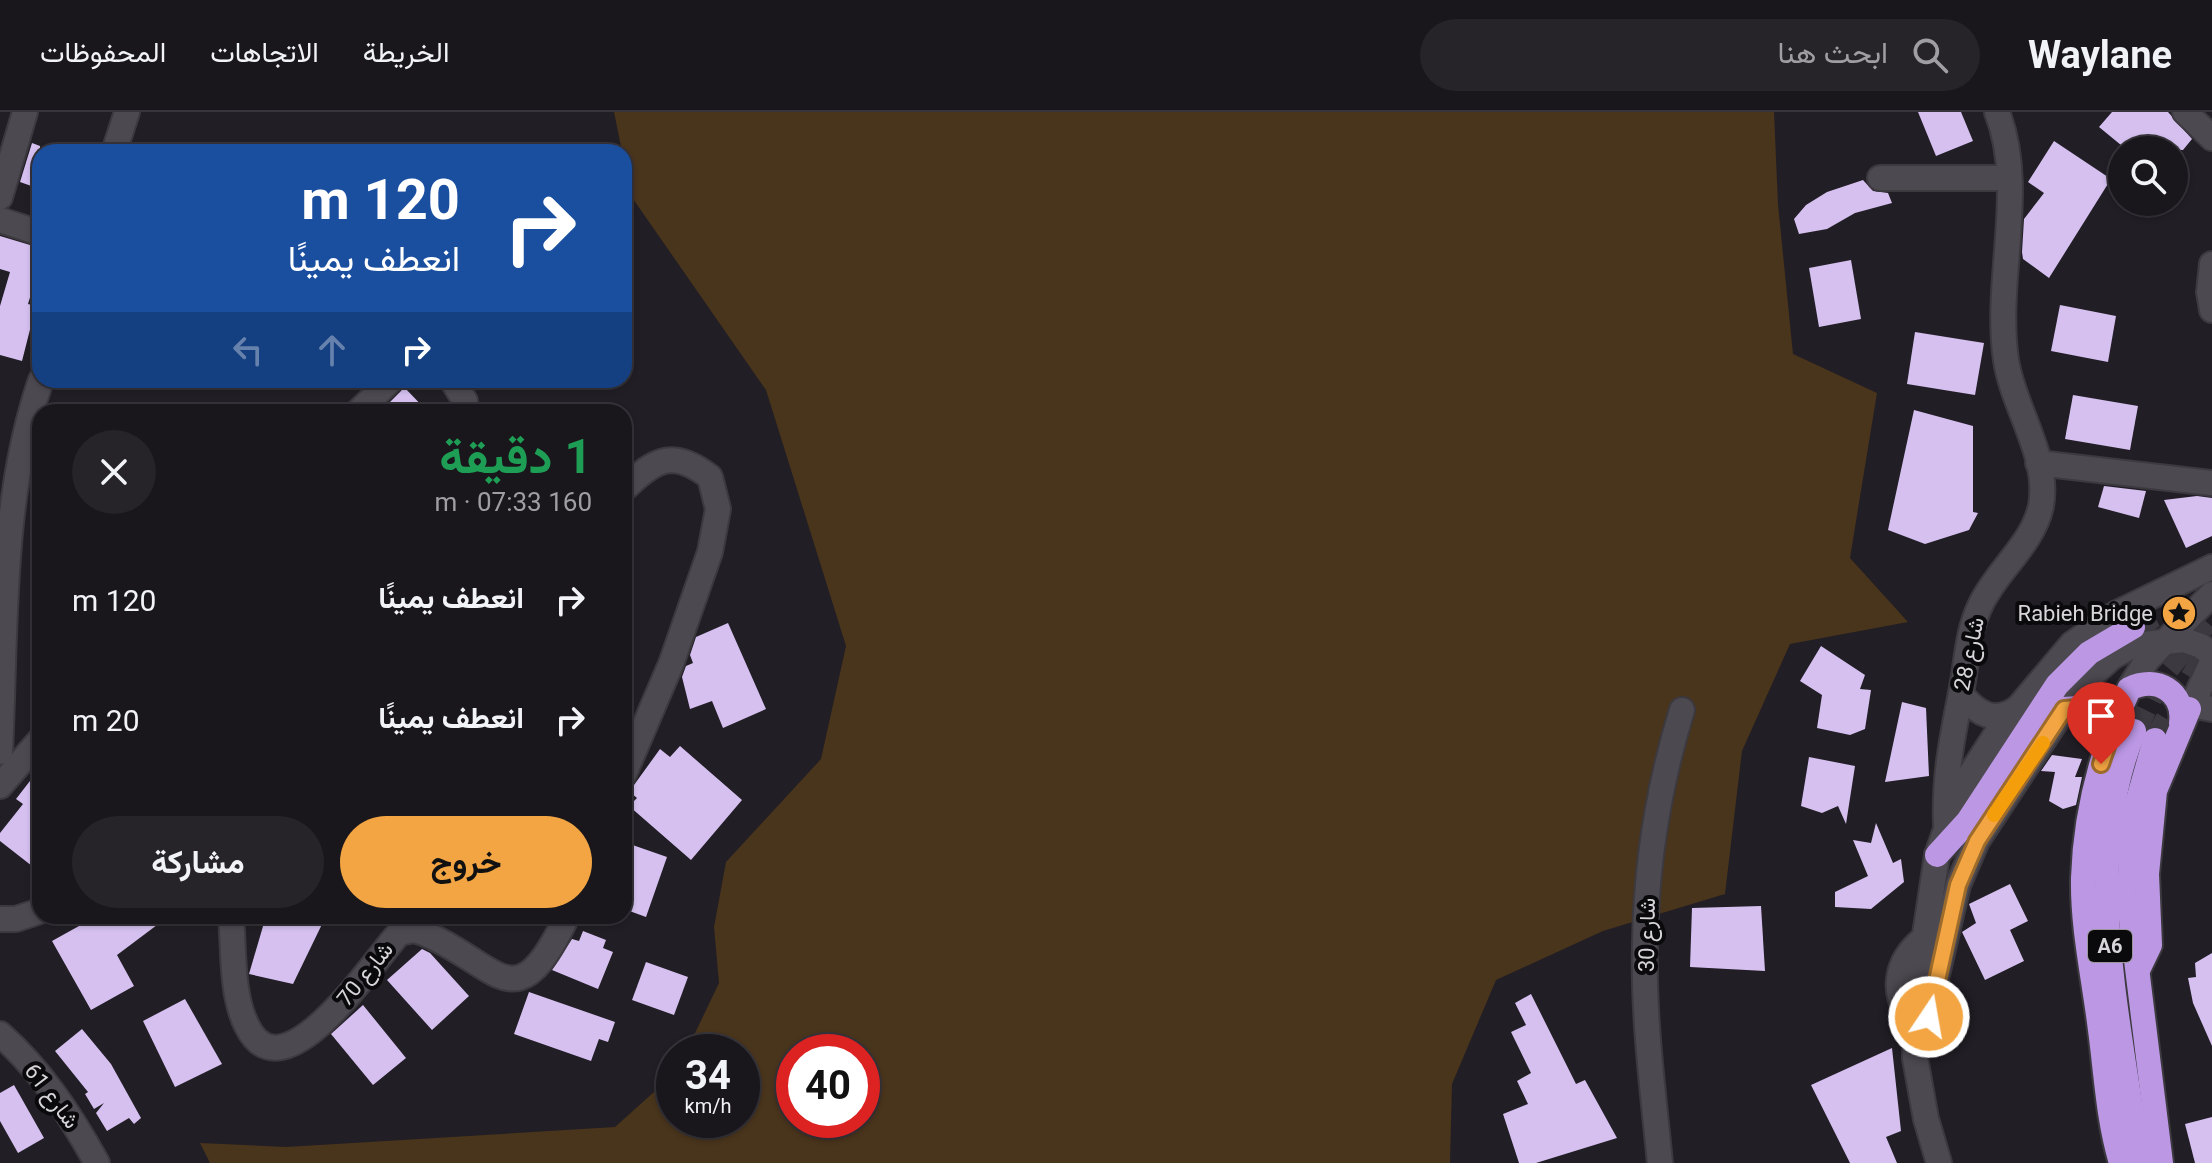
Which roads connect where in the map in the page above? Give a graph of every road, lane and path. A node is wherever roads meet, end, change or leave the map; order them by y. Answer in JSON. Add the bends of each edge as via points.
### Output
{"nodes":[{"id":1,"x":25,"y":112,"type":"edge"},
{"id":2,"x":127,"y":112,"type":"edge"},
{"id":3,"x":1997,"y":112,"type":"edge"},
{"id":4,"x":2185,"y":112,"type":"edge"},
{"id":5,"x":2212,"y":138,"type":"edge"},
{"id":6,"x":117,"y":144,"type":"edge"},
{"id":7,"x":1880,"y":178,"type":"dead end"},
{"id":8,"x":2008,"y":178,"type":"junction"},
{"id":9,"x":0,"y":197,"type":"edge"},
{"id":10,"x":0,"y":220,"type":"edge"},
{"id":11,"x":32,"y":230,"type":"edge"},
{"id":12,"x":2212,"y":264,"type":"edge"},
{"id":13,"x":2212,"y":310,"type":"edge"},
{"id":14,"x":383,"y":388,"type":"edge"},
{"id":15,"x":366,"y":404,"type":"edge"},
{"id":16,"x":32,"y":411,"type":"edge"},
{"id":17,"x":2036,"y":457,"type":"junction"},
{"id":18,"x":632,"y":481,"type":"edge"},
{"id":19,"x":2212,"y":483,"type":"edge"},
{"id":20,"x":2212,"y":567,"type":"edge"},
{"id":21,"x":2157,"y":594,"type":"junction"},
{"id":22,"x":2212,"y":594,"type":"edge"},
{"id":23,"x":2133,"y":627,"type":"tunnel mouth"},
{"id":24,"x":2163,"y":640,"type":"junction"},
{"id":25,"x":2212,"y":655,"type":"edge"},
{"id":26,"x":2212,"y":662,"type":"edge"},
{"id":27,"x":2129,"y":689,"type":"junction"},
{"id":28,"x":1961,"y":694,"type":"junction"},
{"id":29,"x":2020,"y":706,"type":"junction"},
{"id":30,"x":2064,"y":709,"type":"junction"},
{"id":31,"x":1682,"y":710,"type":"dead end"},
{"id":32,"x":2195,"y":712,"type":"edge"},
{"id":33,"x":2134,"y":733,"type":"junction"},
{"id":34,"x":32,"y":749,"type":"edge"},
{"id":35,"x":0,"y":752,"type":"edge"},
{"id":36,"x":632,"y":755,"type":"edge"},
{"id":37,"x":0,"y":786,"type":"edge"},
{"id":38,"x":1946,"y":825,"type":"junction"},
{"id":39,"x":1937,"y":855,"type":"junction"},
{"id":40,"x":32,"y":914,"type":"edge"},
{"id":41,"x":0,"y":919,"type":"edge"},
{"id":42,"x":232,"y":924,"type":"edge"},
{"id":43,"x":563,"y":924,"type":"edge"},
{"id":44,"x":2137,"y":972,"type":"junction"},
{"id":45,"x":1915,"y":1031,"type":"junction"},
{"id":46,"x":0,"y":1034,"type":"edge"},
{"id":47,"x":97,"y":1163,"type":"edge"},
{"id":48,"x":1660,"y":1163,"type":"edge"},
{"id":49,"x":1939,"y":1163,"type":"edge"},
{"id":50,"x":2121,"y":1163,"type":"edge"},
{"id":51,"x":2138,"y":1163,"type":"edge"},
{"id":52,"x":2161,"y":1163,"type":"edge"}],
"edges":[{"from":1,"to":9,"type":"street"},
{"from":2,"to":6,"type":"street"},
{"from":3,"to":8,"type":"street","name":"شارع 28"},
{"from":4,"to":5,"type":"street"},
{"from":7,"to":8,"type":"street"},
{"from":8,"to":17,"type":"street","name":"شارع 28","via":[[2002,333]]},
{"from":10,"to":11,"type":"street"},
{"from":12,"to":13,"type":"street"},
{"from":14,"to":15,"type":"street"},
{"from":16,"to":35,"type":"street","via":[[10,504]]},
{"from":17,"to":19,"type":"street"},
{"from":17,"to":28,"type":"street","name":"شارع 28","via":[[2040,509],[2032,530],[1979,608]]},
{"from":18,"to":36,"type":"street","via":[[645,469],[671,459],[686,462],[710,477],[718,509],[710,552],[671,664]]},
{"from":20,"to":21,"type":"street"},
{"from":21,"to":24,"type":"street","via":[[2168,611]]},
{"from":21,"to":29,"type":"street","via":[[2086,633]]},
{"from":22,"to":24,"type":"street"},
{"from":23,"to":39,"type":"highway","via":[[2089,653],[2057,685],[1968,821]]},
{"from":24,"to":25,"type":"street","via":[[2192,642]]},
{"from":24,"to":27,"type":"street"},
{"from":24,"to":30,"type":"street","via":[[2134,645],[2112,657]]},
{"from":26,"to":32,"type":"street"},
{"from":27,"to":32,"type":"highway","via":[[2152,683],[2167,688]]},
{"from":27,"to":33,"type":"highway"},
{"from":28,"to":29,"type":"street","via":[[1975,710],[1993,717]]},
{"from":28,"to":38,"type":"street","name":"شارع 28","via":[[1946,772]]},
{"from":29,"to":38,"type":"street","via":[[1977,762]]},
{"from":30,"to":33,"type":"highway","via":[[2092,707]]},
{"from":30,"to":45,"type":"street","via":[[1977,841],[1958,885],[1928,1022]]},
{"from":31,"to":48,"type":"street","name":"شارع 30","via":[[1661,791],[1645,944]]},
{"from":32,"to":44,"type":"highway","via":[[2155,791],[2147,874],[2150,945]]},
{"from":33,"to":44,"type":"highway","number":"A6","via":[[2137,796],[2129,903]]},
{"from":33,"to":50,"type":"highway","via":[[2089,810],[2083,879],[2110,1117]]},
{"from":33,"to":51,"type":"highway","number":"A6","via":[[2111,810],[2105,893]]},
{"from":34,"to":37,"type":"street"},
{"from":38,"to":39,"type":"street"},
{"from":39,"to":45,"type":"street"},
{"from":40,"to":41,"type":"street"},
{"from":42,"to":43,"type":"street","name":"شارع 70","via":[[245,1023],[257,1040],[283,1047],[298,1043],[336,1010],[399,933],[424,933],[498,977],[518,979],[539,967]]},
{"from":44,"to":52,"type":"highway","number":"A6"},
{"from":45,"to":49,"type":"street","via":[[1926,1119]]},
{"from":46,"to":47,"type":"street","name":"شارع 61","via":[[68,1112]]}]}
